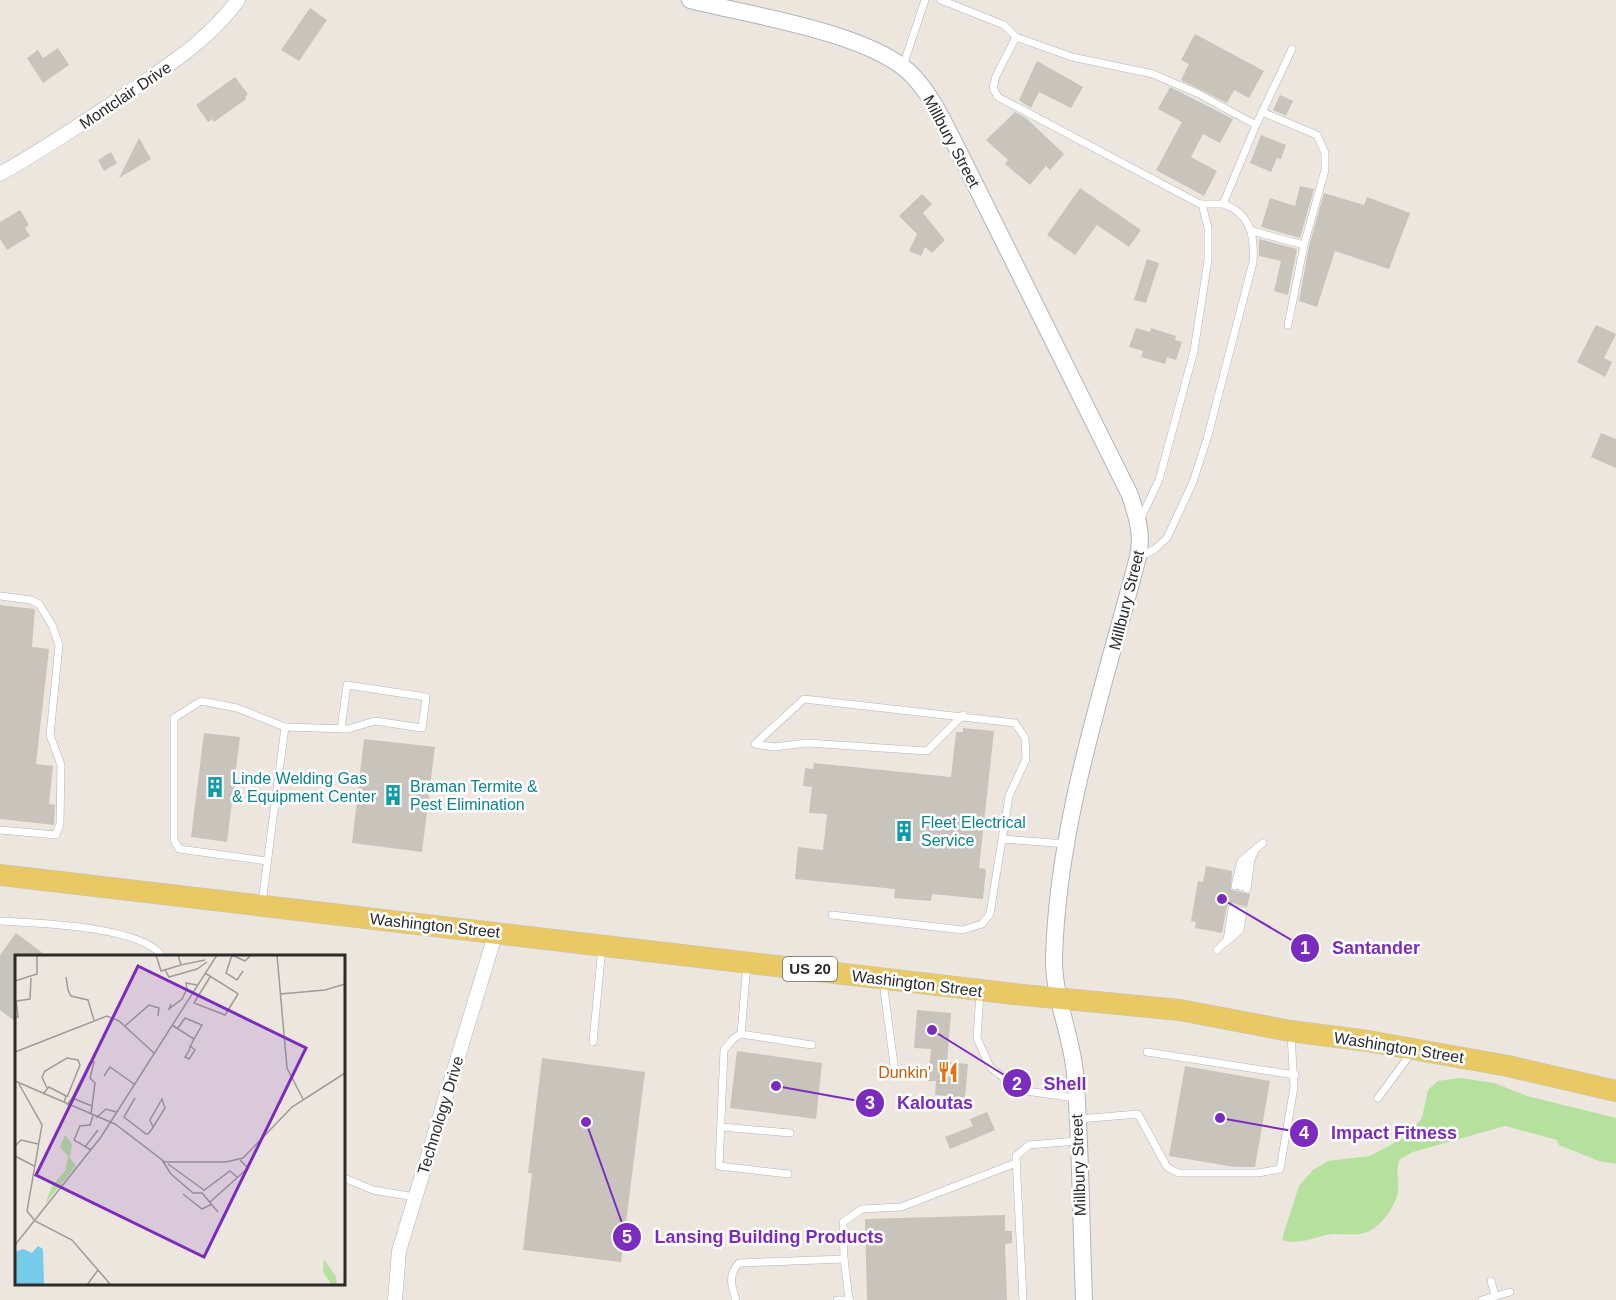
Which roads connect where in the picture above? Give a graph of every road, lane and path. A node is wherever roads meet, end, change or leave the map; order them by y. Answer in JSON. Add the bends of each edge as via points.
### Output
{"nodes":[{"id":1,"x":238,"y":0,"type":"edge"},
{"id":2,"x":690,"y":0,"type":"edge"},
{"id":3,"x":925,"y":0,"type":"edge"},
{"id":4,"x":941,"y":0,"type":"edge"},
{"id":5,"x":1016,"y":37,"type":"junction"},
{"id":6,"x":1292,"y":49,"type":"dead end"},
{"id":7,"x":903,"y":66,"type":"junction"},
{"id":8,"x":1262,"y":112,"type":"junction"},
{"id":9,"x":1256,"y":124,"type":"junction"},
{"id":10,"x":0,"y":174,"type":"edge"},
{"id":11,"x":1202,"y":204,"type":"junction"},
{"id":12,"x":1223,"y":204,"type":"junction"},
{"id":13,"x":1252,"y":231,"type":"junction"},
{"id":14,"x":1305,"y":245,"type":"junction"},
{"id":15,"x":1288,"y":325,"type":"dead end"},
{"id":16,"x":1139,"y":522,"type":"junction"},
{"id":17,"x":1138,"y":557,"type":"junction"},
{"id":18,"x":0,"y":596,"type":"edge"},
{"id":19,"x":963,"y":715,"type":"junction"},
{"id":20,"x":285,"y":727,"type":"junction"},
{"id":21,"x":341,"y":729,"type":"junction"},
{"id":22,"x":0,"y":830,"type":"edge"},
{"id":23,"x":1003,"y":839,"type":"junction"},
{"id":24,"x":1066,"y":844,"type":"junction"},
{"id":25,"x":267,"y":861,"type":"junction"},
{"id":26,"x":0,"y":875,"type":"edge"},
{"id":27,"x":1241,"y":888,"type":"joint"},
{"id":28,"x":262,"y":906,"type":"junction"},
{"id":29,"x":832,"y":915,"type":"dead end"},
{"id":30,"x":0,"y":921,"type":"edge"},
{"id":31,"x":496,"y":932,"type":"junction"},
{"id":32,"x":602,"y":944,"type":"junction"},
{"id":33,"x":1220,"y":947,"type":"joint"},
{"id":34,"x":161,"y":955,"type":"edge"},
{"id":35,"x":747,"y":962,"type":"junction"},
{"id":36,"x":882,"y":978,"type":"junction"},
{"id":37,"x":980,"y":990,"type":"junction"},
{"id":38,"x":1059,"y":999,"type":"junction"},
{"id":39,"x":1290,"y":1031,"type":"junction"},
{"id":40,"x":741,"y":1034,"type":"junction"},
{"id":41,"x":593,"y":1042,"type":"dead end"},
{"id":42,"x":812,"y":1045,"type":"dead end"},
{"id":43,"x":1414,"y":1049,"type":"junction"},
{"id":44,"x":1147,"y":1052,"type":"dead end"},
{"id":45,"x":895,"y":1072,"type":"dead end"},
{"id":46,"x":1294,"y":1075,"type":"junction"},
{"id":47,"x":1616,"y":1091,"type":"edge"},
{"id":48,"x":1075,"y":1098,"type":"junction"},
{"id":49,"x":1378,"y":1098,"type":"dead end"},
{"id":50,"x":1076,"y":1119,"type":"junction"},
{"id":51,"x":721,"y":1127,"type":"junction"},
{"id":52,"x":790,"y":1133,"type":"dead end"},
{"id":53,"x":1077,"y":1141,"type":"junction"},
{"id":54,"x":1016,"y":1162,"type":"junction"},
{"id":55,"x":788,"y":1174,"type":"dead end"},
{"id":56,"x":345,"y":1178,"type":"edge"},
{"id":57,"x":416,"y":1197,"type":"junction"},
{"id":58,"x":844,"y":1259,"type":"junction"},
{"id":59,"x":1491,"y":1281,"type":"dead end"},
{"id":60,"x":1510,"y":1292,"type":"dead end"},
{"id":61,"x":1495,"y":1296,"type":"junction"},
{"id":62,"x":850,"y":1299,"type":"edge"},
{"id":63,"x":395,"y":1300,"type":"edge"},
{"id":64,"x":736,"y":1300,"type":"edge"},
{"id":65,"x":837,"y":1300,"type":"edge"},
{"id":66,"x":1023,"y":1300,"type":"edge"},
{"id":67,"x":1084,"y":1300,"type":"edge"},
{"id":68,"x":1482,"y":1300,"type":"edge"}],
"edges":[{"from":1,"to":10,"type":"street","name":"Montclair Drive","via":[[213,31],[184,55]]},
{"from":2,"to":7,"type":"street","name":"Millbury Street","via":[[844,38],[881,52]]},
{"from":3,"to":7,"type":"lane"},
{"from":4,"to":5,"type":"lane","via":[[1004,25]]},
{"from":5,"to":9,"type":"lane","via":[[1072,57],[1153,74]]},
{"from":5,"to":11,"type":"lane","via":[[996,76],[993,88],[998,97]]},
{"from":6,"to":8,"type":"lane"},
{"from":7,"to":16,"type":"street","name":"Millbury Street","via":[[925,91],[958,150],[1130,495]]},
{"from":8,"to":9,"type":"lane"},
{"from":8,"to":14,"type":"lane","via":[[1312,132],[1323,144],[1325,170]]},
{"from":9,"to":12,"type":"lane"},
{"from":11,"to":12,"type":"lane"},
{"from":11,"to":16,"type":"lane","via":[[1209,228],[1208,261],[1194,351],[1159,480]]},
{"from":12,"to":13,"type":"lane","via":[[1240,213]]},
{"from":13,"to":14,"type":"lane"},
{"from":13,"to":17,"type":"lane","via":[[1253,261],[1198,469],[1167,538]]},
{"from":14,"to":15,"type":"lane"},
{"from":16,"to":17,"type":"street","name":"Millbury Street"},
{"from":17,"to":24,"type":"street","name":"Millbury Street"},
{"from":18,"to":22,"type":"lane","via":[[39,604],[52,625],[59,645],[50,735],[61,765],[60,825],[56,835]]},
{"from":19,"to":19,"type":"lane","via":[[804,699],[755,744],[774,747],[807,743],[927,751]]},
{"from":19,"to":23,"type":"lane","via":[[1015,723],[1025,738],[1026,759],[1009,796]]},
{"from":20,"to":21,"type":"lane"},
{"from":20,"to":25,"type":"lane"},
{"from":20,"to":25,"type":"lane","via":[[237,708],[201,700],[174,718],[174,840],[179,849]]},
{"from":21,"to":21,"type":"lane","via":[[375,721],[422,728],[426,697],[347,685]]},
{"from":23,"to":24,"type":"lane"},
{"from":23,"to":29,"type":"lane","via":[[990,914],[982,924],[963,930]]},
{"from":24,"to":38,"type":"street","name":"Millbury Street","via":[[1054,951]]},
{"from":25,"to":28,"type":"lane"},
{"from":26,"to":28,"type":"main road","name":"Washington Street","number":"US 20"},
{"from":27,"to":27,"type":"lane","via":[[1241,861],[1260,845],[1251,859]]},
{"from":28,"to":31,"type":"main road","name":"Washington Street","number":"US 20"},
{"from":30,"to":34,"type":"lane","via":[[70,926],[134,938]]},
{"from":31,"to":32,"type":"main road","name":"Washington Street","number":"US 20"},
{"from":31,"to":57,"type":"street","name":"Technology Drive"},
{"from":32,"to":35,"type":"main road","name":"Washington Street","number":"US 20"},
{"from":32,"to":41,"type":"lane"},
{"from":33,"to":33,"type":"lane","via":[[1240,930],[1238,910],[1227,940]]},
{"from":35,"to":36,"type":"main road","name":"Washington Street","number":"US 20"},
{"from":35,"to":40,"type":"lane"},
{"from":36,"to":37,"type":"main road","name":"Washington Street","number":"US 20"},
{"from":36,"to":45,"type":"lane"},
{"from":37,"to":38,"type":"main road","name":"Washington Street","number":"US 20"},
{"from":37,"to":48,"type":"lane","via":[[977,1038],[990,1067],[1019,1090]]},
{"from":38,"to":39,"type":"main road","name":"Washington Street","number":"US 20","via":[[1180,1010]]},
{"from":38,"to":48,"type":"street","name":"Millbury Street","via":[[1075,1072]]},
{"from":39,"to":43,"type":"main road","name":"Washington Street","number":"US 20"},
{"from":39,"to":46,"type":"lane"},
{"from":40,"to":42,"type":"lane"},
{"from":40,"to":51,"type":"lane","via":[[724,1050]]},
{"from":43,"to":47,"type":"main road","name":"Washington Street","number":"US 20"},
{"from":43,"to":49,"type":"lane"},
{"from":44,"to":46,"type":"lane"},
{"from":46,"to":50,"type":"lane","via":[[1280,1169],[1258,1173],[1178,1173],[1167,1167],[1138,1114]]},
{"from":48,"to":50,"type":"street","name":"Millbury Street"},
{"from":50,"to":53,"type":"street","name":"Millbury Street"},
{"from":51,"to":52,"type":"lane"},
{"from":51,"to":55,"type":"lane","via":[[719,1166]]},
{"from":53,"to":54,"type":"lane","via":[[1029,1145],[1016,1156]]},
{"from":53,"to":67,"type":"street","name":"Millbury Street"},
{"from":54,"to":58,"type":"lane","via":[[901,1207],[862,1209],[843,1222]]},
{"from":54,"to":66,"type":"lane"},
{"from":56,"to":57,"type":"lane","via":[[373,1190]]},
{"from":57,"to":63,"type":"street","name":"Technology Drive","via":[[399,1251]]},
{"from":58,"to":62,"type":"lane"},
{"from":58,"to":64,"type":"lane","via":[[739,1263],[732,1270]]},
{"from":59,"to":61,"type":"lane"},
{"from":60,"to":61,"type":"lane"},
{"from":61,"to":68,"type":"lane"},
{"from":62,"to":65,"type":"lane"}]}
